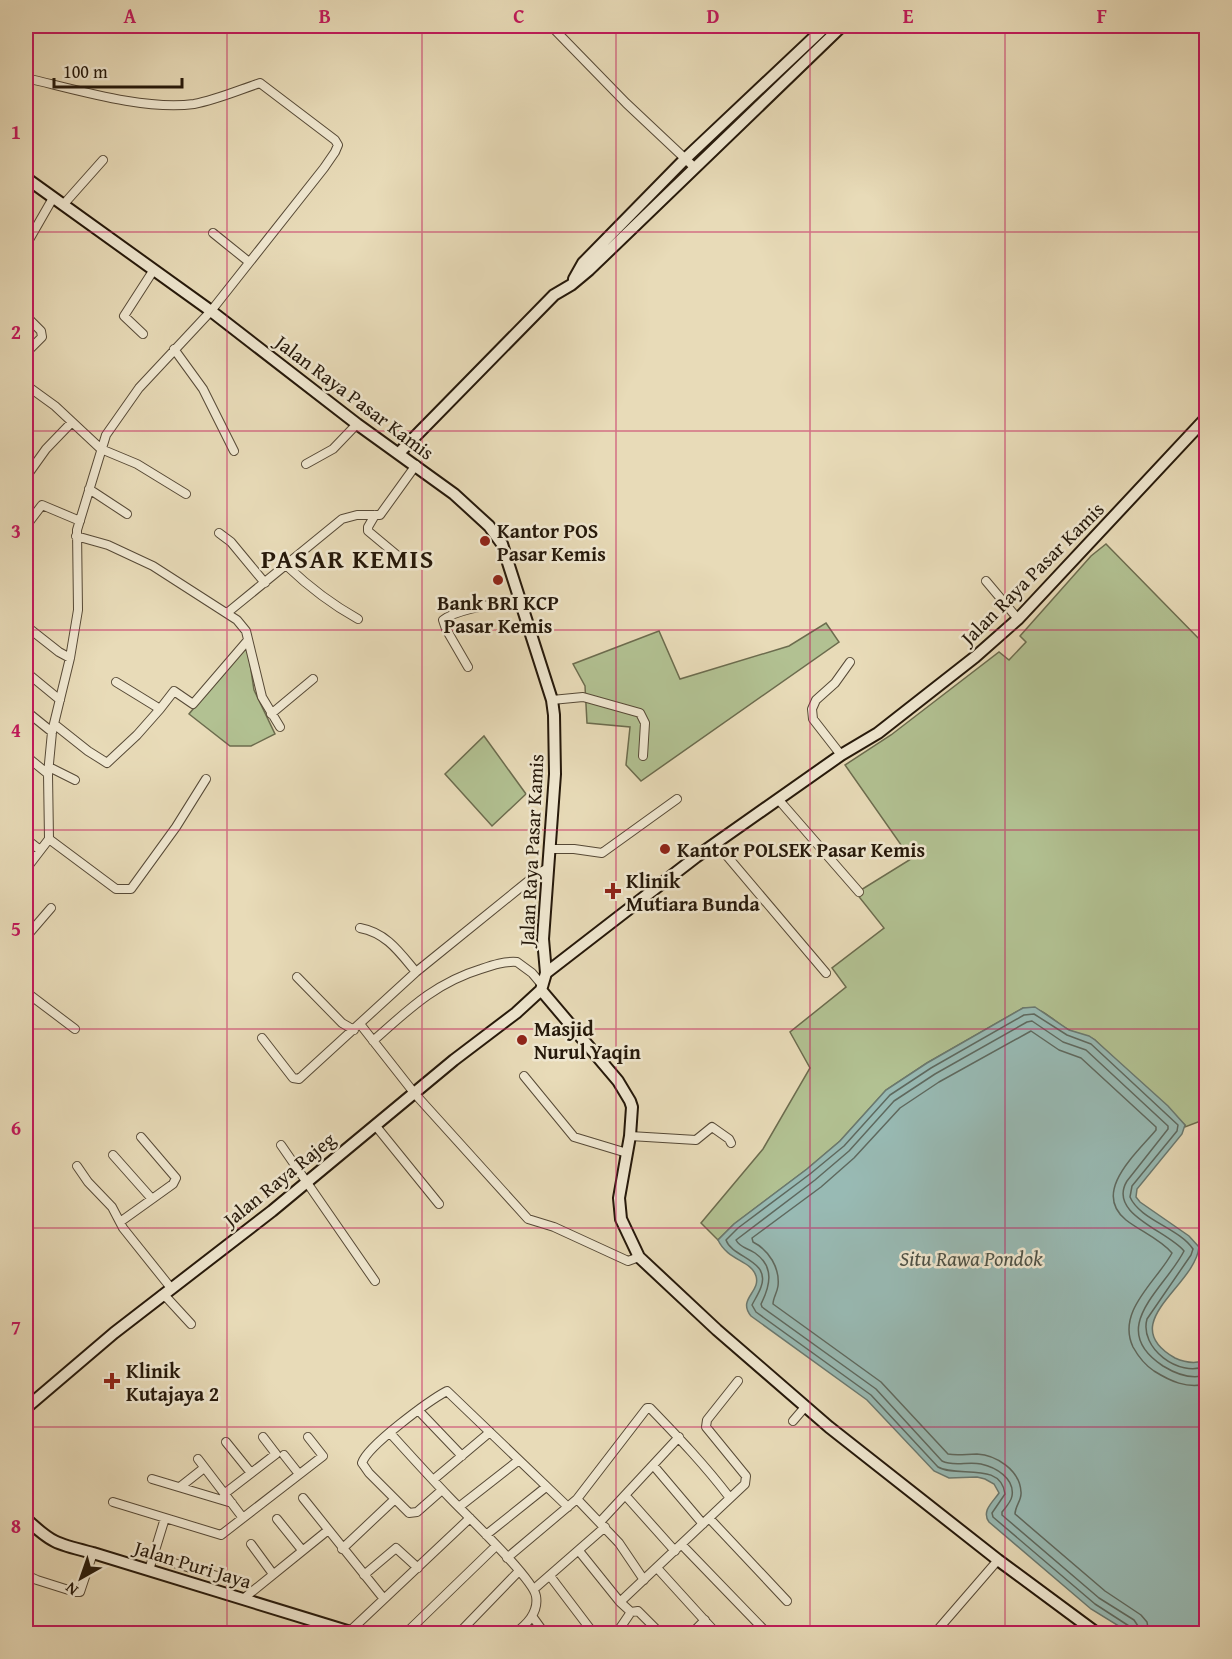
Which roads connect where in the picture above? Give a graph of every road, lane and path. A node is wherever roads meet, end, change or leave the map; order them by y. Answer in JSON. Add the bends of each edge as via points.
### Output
{"nodes":[{"id":1,"x":551,"y":26,"type":"edge"},
{"id":2,"x":826,"y":26,"type":"edge"},
{"id":3,"x":842,"y":26,"type":"edge"},
{"id":4,"x":804,"y":54,"type":"junction"},
{"id":5,"x":26,"y":78,"type":"edge"},
{"id":6,"x":686,"y":158,"type":"junction"},
{"id":7,"x":103,"y":160,"type":"dead end"},
{"id":8,"x":694,"y":167,"type":"junction"},
{"id":9,"x":26,"y":178,"type":"edge"},
{"id":10,"x":53,"y":198,"type":"junction"},
{"id":11,"x":63,"y":205,"type":"junction"},
{"id":12,"x":213,"y":233,"type":"dead end"},
{"id":13,"x":26,"y":245,"type":"edge"},
{"id":14,"x":249,"y":262,"type":"junction"},
{"id":15,"x":153,"y":271,"type":"junction"},
{"id":16,"x":571,"y":285,"type":"junction"},
{"id":17,"x":211,"y":311,"type":"junction"},
{"id":18,"x":26,"y":316,"type":"edge"},
{"id":19,"x":143,"y":334,"type":"dead end"},
{"id":20,"x":174,"y":350,"type":"junction"},
{"id":21,"x":26,"y":353,"type":"edge"},
{"id":22,"x":26,"y":385,"type":"edge"},
{"id":23,"x":1206,"y":418,"type":"edge"},
{"id":24,"x":72,"y":422,"type":"junction"},
{"id":25,"x":357,"y":424,"type":"junction"},
{"id":26,"x":101,"y":450,"type":"junction"},
{"id":27,"x":234,"y":451,"type":"dead end"},
{"id":28,"x":399,"y":453,"type":"junction"},
{"id":29,"x":306,"y":464,"type":"dead end"},
{"id":30,"x":416,"y":465,"type":"junction"},
{"id":31,"x":26,"y":477,"type":"edge"},
{"id":32,"x":89,"y":489,"type":"junction"},
{"id":33,"x":186,"y":494,"type":"dead end"},
{"id":34,"x":127,"y":514,"type":"dead end"},
{"id":35,"x":375,"y":515,"type":"junction"},
{"id":36,"x":80,"y":521,"type":"junction"},
{"id":37,"x":26,"y":526,"type":"edge"},
{"id":38,"x":219,"y":533,"type":"dead end"},
{"id":39,"x":76,"y":536,"type":"junction"},
{"id":40,"x":398,"y":556,"type":"dead end"},
{"id":41,"x":287,"y":566,"type":"junction"},
{"id":42,"x":986,"y":581,"type":"dead end"},
{"id":43,"x":265,"y":583,"type":"junction"},
{"id":44,"x":520,"y":599,"type":"junction"},
{"id":45,"x":227,"y":614,"type":"junction"},
{"id":46,"x":1018,"y":619,"type":"junction"},
{"id":47,"x":358,"y":620,"type":"dead end"},
{"id":48,"x":26,"y":626,"type":"edge"},
{"id":49,"x":248,"y":640,"type":"junction"},
{"id":50,"x":70,"y":658,"type":"junction"},
{"id":51,"x":850,"y":662,"type":"dead end"},
{"id":52,"x":468,"y":667,"type":"dead end"},
{"id":53,"x":26,"y":672,"type":"edge"},
{"id":54,"x":313,"y":679,"type":"dead end"},
{"id":55,"x":116,"y":681,"type":"dead end"},
{"id":56,"x":60,"y":700,"type":"junction"},
{"id":57,"x":552,"y":700,"type":"junction"},
{"id":58,"x":160,"y":709,"type":"junction"},
{"id":59,"x":26,"y":711,"type":"edge"},
{"id":60,"x":271,"y":714,"type":"junction"},
{"id":61,"x":280,"y":727,"type":"dead end"},
{"id":62,"x":53,"y":728,"type":"junction"},
{"id":63,"x":840,"y":755,"type":"junction"},
{"id":64,"x":26,"y":756,"type":"edge"},
{"id":65,"x":643,"y":756,"type":"dead end"},
{"id":66,"x":48,"y":771,"type":"junction"},
{"id":67,"x":206,"y":779,"type":"dead end"},
{"id":68,"x":75,"y":780,"type":"dead end"},
{"id":69,"x":678,"y":799,"type":"dead end"},
{"id":70,"x":778,"y":799,"type":"junction"},
{"id":71,"x":26,"y":839,"type":"edge"},
{"id":72,"x":49,"y":839,"type":"junction"},
{"id":73,"x":716,"y":843,"type":"junction"},
{"id":74,"x":551,"y":849,"type":"junction"},
{"id":75,"x":40,"y":850,"type":"junction"},
{"id":76,"x":548,"y":868,"type":"junction"},
{"id":77,"x":26,"y":869,"type":"edge"},
{"id":78,"x":859,"y":892,"type":"dead end"},
{"id":79,"x":51,"y":908,"type":"dead end"},
{"id":80,"x":360,"y":928,"type":"dead end"},
{"id":81,"x":26,"y":937,"type":"edge"},
{"id":82,"x":416,"y":972,"type":"junction"},
{"id":83,"x":826,"y":973,"type":"dead end"},
{"id":84,"x":546,"y":974,"type":"junction"},
{"id":85,"x":297,"y":977,"type":"dead end"},
{"id":86,"x":542,"y":988,"type":"junction"},
{"id":87,"x":26,"y":992,"type":"edge"},
{"id":88,"x":357,"y":1027,"type":"junction"},
{"id":89,"x":75,"y":1029,"type":"dead end"},
{"id":90,"x":262,"y":1038,"type":"dead end"},
{"id":91,"x":373,"y":1041,"type":"junction"},
{"id":92,"x":524,"y":1076,"type":"dead end"},
{"id":93,"x":415,"y":1094,"type":"junction"},
{"id":94,"x":375,"y":1125,"type":"junction"},
{"id":95,"x":630,"y":1136,"type":"junction"},
{"id":96,"x":141,"y":1137,"type":"dead end"},
{"id":97,"x":731,"y":1143,"type":"dead end"},
{"id":98,"x":281,"y":1145,"type":"dead end"},
{"id":99,"x":627,"y":1153,"type":"junction"},
{"id":100,"x":113,"y":1155,"type":"dead end"},
{"id":101,"x":77,"y":1166,"type":"dead end"},
{"id":102,"x":308,"y":1182,"type":"junction"},
{"id":103,"x":152,"y":1199,"type":"junction"},
{"id":104,"x":439,"y":1204,"type":"dead end"},
{"id":105,"x":120,"y":1222,"type":"junction"},
{"id":106,"x":639,"y":1257,"type":"junction"},
{"id":107,"x":375,"y":1281,"type":"dead end"},
{"id":108,"x":171,"y":1288,"type":"junction"},
{"id":109,"x":162,"y":1296,"type":"junction"},
{"id":110,"x":191,"y":1324,"type":"dead end"},
{"id":111,"x":738,"y":1382,"type":"dead end"},
{"id":112,"x":806,"y":1407,"type":"junction"},
{"id":113,"x":26,"y":1408,"type":"edge"},
{"id":114,"x":419,"y":1411,"type":"junction"},
{"id":115,"x":793,"y":1421,"type":"dead end"},
{"id":116,"x":490,"y":1432,"type":"junction"},
{"id":117,"x":390,"y":1433,"type":"junction"},
{"id":118,"x":263,"y":1437,"type":"dead end"},
{"id":119,"x":308,"y":1437,"type":"dead end"},
{"id":120,"x":679,"y":1437,"type":"junction"},
{"id":121,"x":226,"y":1442,"type":"dead end"},
{"id":122,"x":284,"y":1455,"type":"dead end"},
{"id":123,"x":462,"y":1456,"type":"junction"},
{"id":124,"x":198,"y":1460,"type":"dead end"},
{"id":125,"x":519,"y":1460,"type":"junction"},
{"id":126,"x":652,"y":1465,"type":"junction"},
{"id":127,"x":204,"y":1468,"type":"junction"},
{"id":128,"x":251,"y":1473,"type":"junction"},
{"id":129,"x":299,"y":1474,"type":"junction"},
{"id":130,"x":152,"y":1479,"type":"dead end"},
{"id":131,"x":433,"y":1480,"type":"junction"},
{"id":132,"x":546,"y":1486,"type":"junction"},
{"id":133,"x":180,"y":1487,"type":"junction"},
{"id":134,"x":442,"y":1490,"type":"junction"},
{"id":135,"x":224,"y":1494,"type":"junction"},
{"id":136,"x":625,"y":1495,"type":"junction"},
{"id":137,"x":303,"y":1498,"type":"dead end"},
{"id":138,"x":730,"y":1498,"type":"junction"},
{"id":139,"x":395,"y":1499,"type":"junction"},
{"id":140,"x":577,"y":1499,"type":"junction"},
{"id":141,"x":113,"y":1502,"type":"dead end"},
{"id":142,"x":232,"y":1503,"type":"junction"},
{"id":143,"x":459,"y":1507,"type":"junction"},
{"id":144,"x":568,"y":1507,"type":"junction"},
{"id":145,"x":165,"y":1518,"type":"junction"},
{"id":146,"x":243,"y":1518,"type":"junction"},
{"id":147,"x":470,"y":1518,"type":"junction"},
{"id":148,"x":26,"y":1519,"type":"edge"},
{"id":149,"x":277,"y":1519,"type":"dead end"},
{"id":150,"x":706,"y":1521,"type":"junction"},
{"id":151,"x":603,"y":1525,"type":"junction"},
{"id":152,"x":327,"y":1531,"type":"junction"},
{"id":153,"x":486,"y":1535,"type":"junction"},
{"id":154,"x":251,"y":1544,"type":"dead end"},
{"id":155,"x":682,"y":1545,"type":"junction"},
{"id":156,"x":496,"y":1546,"type":"junction"},
{"id":157,"x":342,"y":1549,"type":"junction"},
{"id":158,"x":302,"y":1550,"type":"junction"},
{"id":159,"x":579,"y":1551,"type":"junction"},
{"id":160,"x":675,"y":1551,"type":"junction"},
{"id":161,"x":93,"y":1552,"type":"junction"},
{"id":162,"x":153,"y":1557,"type":"junction"},
{"id":163,"x":507,"y":1558,"type":"junction"},
{"id":164,"x":998,"y":1560,"type":"junction"},
{"id":165,"x":418,"y":1568,"type":"junction"},
{"id":166,"x":657,"y":1569,"type":"junction"},
{"id":167,"x":150,"y":1570,"type":"junction"},
{"id":168,"x":519,"y":1571,"type":"junction"},
{"id":169,"x":273,"y":1574,"type":"junction"},
{"id":170,"x":26,"y":1575,"type":"edge"},
{"id":171,"x":364,"y":1575,"type":"junction"},
{"id":172,"x":217,"y":1576,"type":"dead end"},
{"id":173,"x":550,"y":1576,"type":"junction"},
{"id":174,"x":644,"y":1580,"type":"junction"},
{"id":175,"x":534,"y":1589,"type":"junction"},
{"id":176,"x":243,"y":1599,"type":"junction"},
{"id":177,"x":384,"y":1599,"type":"junction"},
{"id":178,"x":787,"y":1601,"type":"dead end"},
{"id":179,"x":620,"y":1602,"type":"junction"},
{"id":180,"x":631,"y":1612,"type":"junction"},
{"id":181,"x":532,"y":1616,"type":"junction"},
{"id":182,"x":705,"y":1620,"type":"junction"},
{"id":183,"x":1091,"y":1631,"type":"edge"},
{"id":184,"x":354,"y":1632,"type":"edge"},
{"id":185,"x":405,"y":1634,"type":"edge"},
{"id":186,"x":458,"y":1634,"type":"edge"},
{"id":187,"x":514,"y":1634,"type":"edge"},
{"id":188,"x":545,"y":1634,"type":"edge"},
{"id":189,"x":594,"y":1634,"type":"edge"},
{"id":190,"x":616,"y":1634,"type":"edge"},
{"id":191,"x":660,"y":1634,"type":"edge"},
{"id":192,"x":691,"y":1634,"type":"edge"},
{"id":193,"x":717,"y":1634,"type":"edge"},
{"id":194,"x":768,"y":1634,"type":"edge"},
{"id":195,"x":934,"y":1634,"type":"edge"}],
"edges":[{"from":1,"to":6,"type":"street"},
{"from":2,"to":4,"type":"main road"},
{"from":3,"to":4,"type":"main road"},
{"from":4,"to":6,"type":"main road"},
{"from":4,"to":8,"type":"main road"},
{"from":5,"to":14,"type":"street","via":[[111,98],[163,105],[196,104],[260,83],[335,140],[335,152]]},
{"from":6,"to":8,"type":"street"},
{"from":6,"to":16,"type":"main road","via":[[583,262]]},
{"from":7,"to":11,"type":"street"},
{"from":8,"to":16,"type":"main road"},
{"from":9,"to":10,"type":"main road","name":"Jalan Raya Pasar Kamis"},
{"from":10,"to":11,"type":"main road","name":"Jalan Raya Pasar Kamis"},
{"from":10,"to":13,"type":"street"},
{"from":11,"to":15,"type":"main road","name":"Jalan Raya Pasar Kamis"},
{"from":12,"to":14,"type":"street"},
{"from":14,"to":17,"type":"street"},
{"from":15,"to":17,"type":"main road","name":"Jalan Raya Pasar Kamis"},
{"from":15,"to":19,"type":"street","via":[[124,316]]},
{"from":16,"to":28,"type":"main road","via":[[554,295]]},
{"from":17,"to":20,"type":"street"},
{"from":17,"to":25,"type":"main road","name":"Jalan Raya Pasar Kamis"},
{"from":18,"to":21,"type":"street","via":[[42,338]]},
{"from":20,"to":26,"type":"street","via":[[124,407]]},
{"from":20,"to":27,"type":"street","via":[[203,389]]},
{"from":22,"to":24,"type":"street"},
{"from":23,"to":46,"type":"main road","name":"Jalan Raya Pasar Kamis"},
{"from":24,"to":26,"type":"street"},
{"from":24,"to":31,"type":"street"},
{"from":25,"to":28,"type":"main road","name":"Jalan Raya Pasar Kamis"},
{"from":25,"to":29,"type":"street","via":[[333,450]]},
{"from":26,"to":32,"type":"street"},
{"from":26,"to":33,"type":"street","via":[[137,464]]},
{"from":28,"to":30,"type":"main road","name":"Jalan Raya Pasar Kamis"},
{"from":30,"to":35,"type":"street","via":[[384,511]]},
{"from":30,"to":44,"type":"main road","name":"Jalan Raya Pasar Kamis","via":[[454,494],[496,535]]},
{"from":32,"to":34,"type":"street"},
{"from":32,"to":36,"type":"street"},
{"from":35,"to":40,"type":"street","via":[[368,531]]},
{"from":35,"to":41,"type":"street","via":[[342,519]]},
{"from":36,"to":37,"type":"street","via":[[42,506]]},
{"from":36,"to":39,"type":"street"},
{"from":38,"to":43,"type":"street"},
{"from":39,"to":45,"type":"street","via":[[108,545],[153,566]]},
{"from":39,"to":50,"type":"street","via":[[78,610]]},
{"from":41,"to":43,"type":"street"},
{"from":41,"to":47,"type":"street","via":[[316,592]]},
{"from":42,"to":46,"type":"street"},
{"from":43,"to":45,"type":"street"},
{"from":44,"to":52,"type":"street","via":[[443,620]]},
{"from":44,"to":57,"type":"main road","name":"Jalan Raya Pasar Kamis"},
{"from":45,"to":49,"type":"street","via":[[243,626]]},
{"from":46,"to":63,"type":"main road","name":"Jalan Raya Pasar Kamis","via":[[909,710]]},
{"from":48,"to":50,"type":"street"},
{"from":49,"to":58,"type":"street","via":[[193,704],[174,691]]},
{"from":49,"to":60,"type":"street","via":[[262,697]]},
{"from":50,"to":56,"type":"street"},
{"from":51,"to":63,"type":"street","via":[[812,709],[813,719]]},
{"from":53,"to":56,"type":"street"},
{"from":54,"to":60,"type":"street"},
{"from":55,"to":58,"type":"street"},
{"from":56,"to":62,"type":"street"},
{"from":57,"to":65,"type":"street","via":[[583,697],[640,713],[645,723]]},
{"from":57,"to":74,"type":"main road","name":"Jalan Raya Pasar Kamis","via":[[555,774]]},
{"from":58,"to":62,"type":"street","via":[[107,763]]},
{"from":59,"to":62,"type":"street"},
{"from":60,"to":61,"type":"street"},
{"from":62,"to":66,"type":"street"},
{"from":63,"to":70,"type":"main road","name":"Jalan Raya Pasar Kamis"},
{"from":64,"to":66,"type":"street"},
{"from":66,"to":68,"type":"street"},
{"from":66,"to":72,"type":"street"},
{"from":67,"to":72,"type":"street","via":[[130,889],[116,889]]},
{"from":69,"to":74,"type":"street","via":[[602,853]]},
{"from":70,"to":73,"type":"main road","name":"Jalan Raya Pasar Kamis"},
{"from":70,"to":78,"type":"street"},
{"from":71,"to":75,"type":"street"},
{"from":72,"to":75,"type":"street"},
{"from":73,"to":83,"type":"street"},
{"from":73,"to":84,"type":"main road","name":"Jalan Raya Pasar Kamis"},
{"from":74,"to":76,"type":"main road","name":"Jalan Raya Pasar Kamis"},
{"from":75,"to":77,"type":"street"},
{"from":76,"to":82,"type":"street"},
{"from":76,"to":84,"type":"main road","name":"Jalan Raya Pasar Kamis","via":[[543,939]]},
{"from":79,"to":81,"type":"street"},
{"from":80,"to":82,"type":"street","via":[[388,940]]},
{"from":82,"to":88,"type":"street"},
{"from":84,"to":86,"type":"main road"},
{"from":85,"to":88,"type":"street","via":[[342,1023]]},
{"from":86,"to":91,"type":"street","via":[[518,962],[495,964],[427,994]]},
{"from":86,"to":93,"type":"main road","name":"Jalan Raya Rajeg"},
{"from":86,"to":95,"type":"main road","via":[[626,1092],[632,1107]]},
{"from":87,"to":89,"type":"street"},
{"from":88,"to":90,"type":"street","via":[[299,1079],[293,1078]]},
{"from":88,"to":91,"type":"street"},
{"from":91,"to":93,"type":"street"},
{"from":92,"to":99,"type":"street","via":[[574,1137]]},
{"from":93,"to":94,"type":"main road","name":"Jalan Raya Rajeg"},
{"from":93,"to":106,"type":"street","via":[[528,1219],[628,1261]]},
{"from":94,"to":102,"type":"main road","name":"Jalan Raya Rajeg"},
{"from":94,"to":104,"type":"street"},
{"from":95,"to":97,"type":"street","via":[[696,1140],[712,1127]]},
{"from":95,"to":99,"type":"main road"},
{"from":96,"to":103,"type":"street","via":[[176,1178]]},
{"from":98,"to":102,"type":"street"},
{"from":99,"to":106,"type":"main road","via":[[620,1216]]},
{"from":100,"to":103,"type":"street"},
{"from":101,"to":105,"type":"street"},
{"from":102,"to":107,"type":"street"},
{"from":102,"to":108,"type":"main road","name":"Jalan Raya Rajeg"},
{"from":103,"to":105,"type":"street"},
{"from":105,"to":108,"type":"street"},
{"from":106,"to":112,"type":"main road"},
{"from":108,"to":109,"type":"main road","name":"Jalan Raya Rajeg"},
{"from":109,"to":110,"type":"street"},
{"from":109,"to":113,"type":"main road","name":"Jalan Raya Rajeg"},
{"from":111,"to":138,"type":"street","via":[[707,1420],[706,1427],[746,1476],[745,1484]]},
{"from":112,"to":115,"type":"street"},
{"from":112,"to":164,"type":"main road"},
{"from":114,"to":116,"type":"street","via":[[448,1391]]},
{"from":114,"to":117,"type":"street"},
{"from":114,"to":123,"type":"street"},
{"from":116,"to":123,"type":"street"},
{"from":116,"to":125,"type":"street"},
{"from":117,"to":131,"type":"street"},
{"from":117,"to":139,"type":"street","via":[[362,1463]]},
{"from":118,"to":128,"type":"street","via":[[276,1454]]},
{"from":119,"to":129,"type":"street","via":[[323,1456]]},
{"from":120,"to":126,"type":"street"},
{"from":120,"to":138,"type":"street"},
{"from":120,"to":140,"type":"street","via":[[647,1408]]},
{"from":121,"to":128,"type":"street"},
{"from":122,"to":129,"type":"street"},
{"from":123,"to":131,"type":"street"},
{"from":124,"to":127,"type":"street"},
{"from":125,"to":132,"type":"street"},
{"from":125,"to":143,"type":"street"},
{"from":126,"to":136,"type":"street"},
{"from":126,"to":150,"type":"street"},
{"from":127,"to":133,"type":"street"},
{"from":127,"to":135,"type":"street"},
{"from":128,"to":135,"type":"street"},
{"from":129,"to":146,"type":"street"},
{"from":130,"to":133,"type":"street"},
{"from":131,"to":134,"type":"street"},
{"from":132,"to":144,"type":"street"},
{"from":132,"to":153,"type":"street"},
{"from":133,"to":142,"type":"street"},
{"from":134,"to":139,"type":"street","via":[[415,1513],[409,1513]]},
{"from":134,"to":143,"type":"street"},
{"from":135,"to":142,"type":"street"},
{"from":136,"to":151,"type":"street"},
{"from":136,"to":160,"type":"street"},
{"from":137,"to":152,"type":"street"},
{"from":138,"to":150,"type":"street"},
{"from":139,"to":157,"type":"street"},
{"from":140,"to":144,"type":"street"},
{"from":140,"to":151,"type":"street"},
{"from":141,"to":145,"type":"street"},
{"from":142,"to":146,"type":"street"},
{"from":143,"to":147,"type":"street"},
{"from":144,"to":163,"type":"street"},
{"from":145,"to":146,"type":"street","via":[[221,1535]]},
{"from":145,"to":162,"type":"street"},
{"from":147,"to":153,"type":"street"},
{"from":147,"to":165,"type":"street"},
{"from":148,"to":161,"type":"main road","name":"Jalan Puri Jaya","via":[[58,1545]]},
{"from":149,"to":158,"type":"street"},
{"from":150,"to":155,"type":"street"},
{"from":150,"to":178,"type":"street"},
{"from":151,"to":159,"type":"street"},
{"from":151,"to":174,"type":"street"},
{"from":152,"to":157,"type":"street"},
{"from":152,"to":158,"type":"street"},
{"from":153,"to":156,"type":"street"},
{"from":154,"to":169,"type":"street"},
{"from":155,"to":160,"type":"street"},
{"from":155,"to":194,"type":"street"},
{"from":156,"to":163,"type":"street"},
{"from":156,"to":185,"type":"street"},
{"from":157,"to":171,"type":"street"},
{"from":158,"to":169,"type":"street"},
{"from":159,"to":173,"type":"street"},
{"from":159,"to":179,"type":"street"},
{"from":160,"to":166,"type":"street"},
{"from":161,"to":167,"type":"main road","name":"Jalan Puri Jaya"},
{"from":161,"to":170,"type":"street","via":[[80,1592]]},
{"from":162,"to":167,"type":"street"},
{"from":162,"to":172,"type":"street"},
{"from":163,"to":168,"type":"street"},
{"from":164,"to":183,"type":"main road"},
{"from":164,"to":195,"type":"street"},
{"from":165,"to":171,"type":"street","via":[[396,1548]]},
{"from":165,"to":177,"type":"street"},
{"from":166,"to":174,"type":"street"},
{"from":166,"to":182,"type":"street"},
{"from":167,"to":176,"type":"main road","name":"Jalan Puri Jaya"},
{"from":168,"to":175,"type":"street"},
{"from":168,"to":186,"type":"street"},
{"from":169,"to":176,"type":"street"},
{"from":171,"to":177,"type":"street"},
{"from":173,"to":175,"type":"street"},
{"from":173,"to":189,"type":"street"},
{"from":174,"to":179,"type":"street"},
{"from":175,"to":181,"type":"street","via":[[536,1604]]},
{"from":176,"to":184,"type":"main road","name":"Jalan Puri Jaya"},
{"from":177,"to":184,"type":"street"},
{"from":179,"to":180,"type":"street"},
{"from":180,"to":190,"type":"street"},
{"from":180,"to":191,"type":"street","via":[[638,1611]]},
{"from":181,"to":187,"type":"street"},
{"from":181,"to":188,"type":"street"},
{"from":182,"to":192,"type":"street"},
{"from":182,"to":193,"type":"street"}]}
